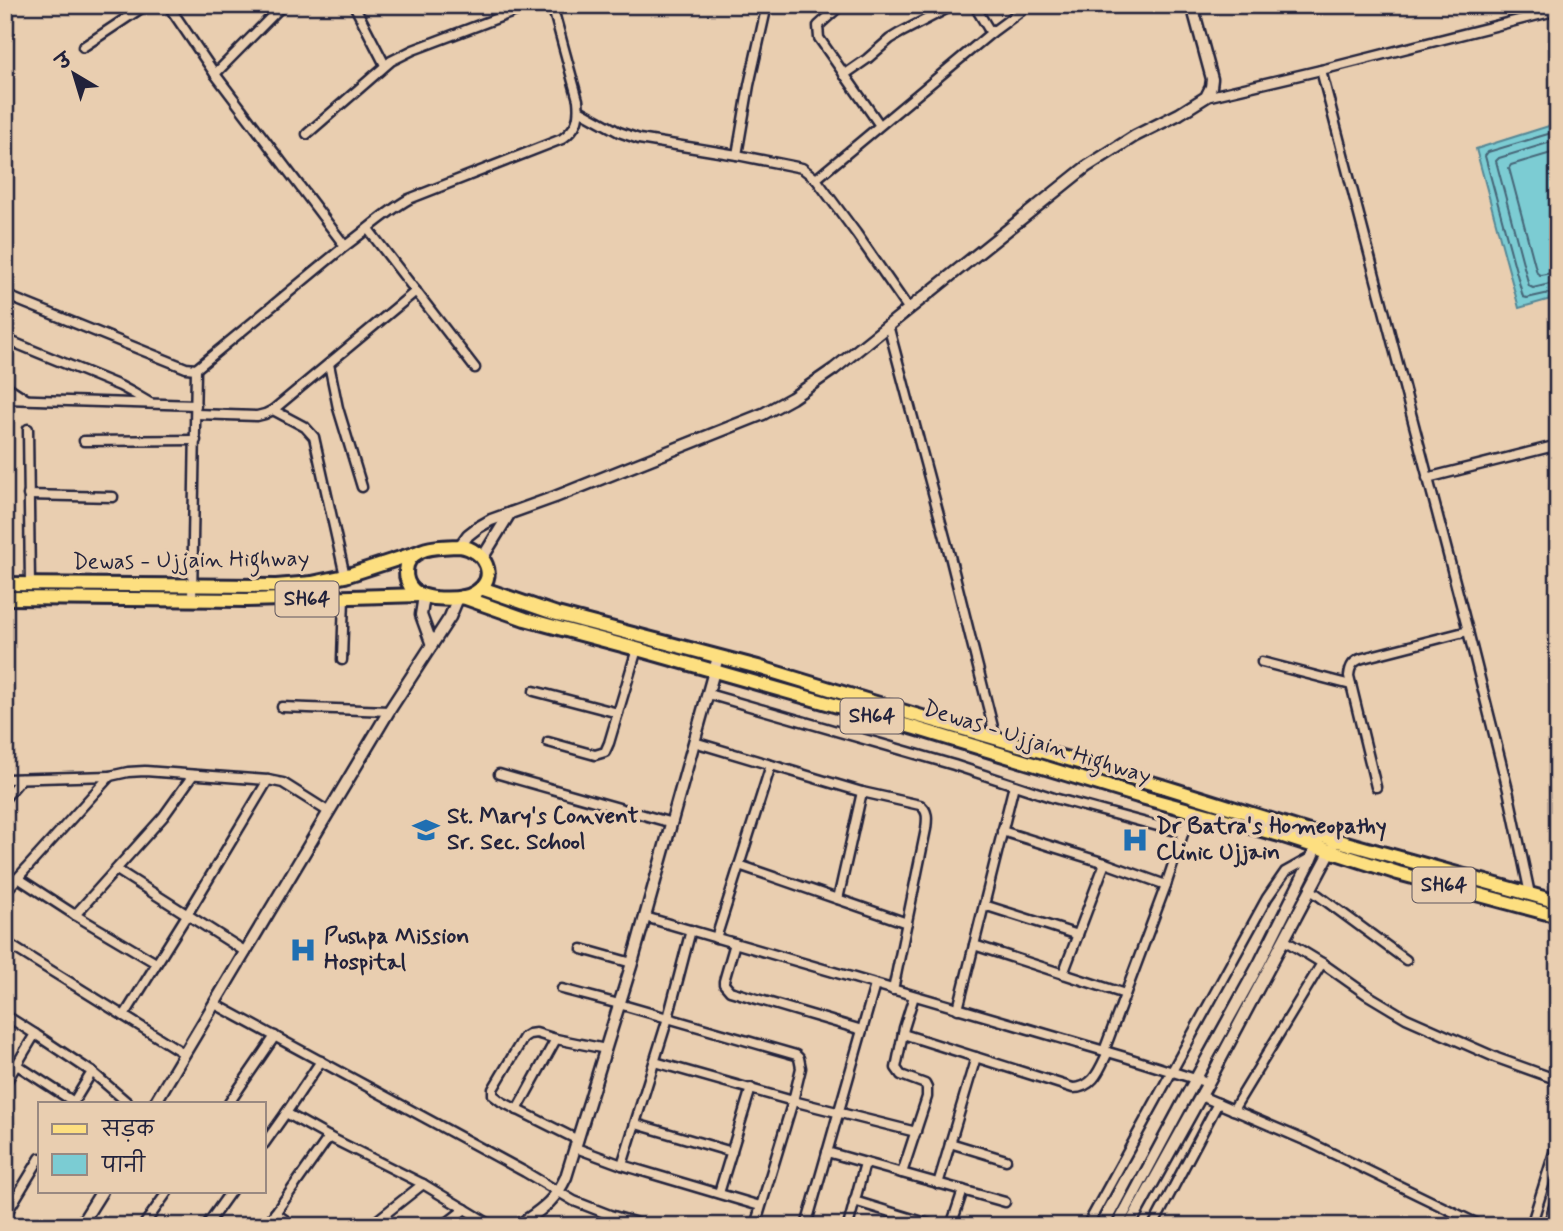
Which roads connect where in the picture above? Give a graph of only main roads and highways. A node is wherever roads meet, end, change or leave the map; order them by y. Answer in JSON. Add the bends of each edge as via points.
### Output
{"nodes":[{"id":1,"x":416,"y":553,"type":"junction"},
{"id":2,"x":5,"y":584,"type":"edge"},
{"id":3,"x":481,"y":588,"type":"junction"},
{"id":4,"x":422,"y":596,"type":"junction"},
{"id":5,"x":5,"y":598,"type":"edge"},
{"id":6,"x":461,"y":598,"type":"junction"},
{"id":7,"x":1316,"y":846,"type":"junction"},
{"id":8,"x":1333,"y":846,"type":"junction"},
{"id":9,"x":1395,"y":857,"type":"junction"},
{"id":10,"x":1392,"y":871,"type":"junction"},
{"id":11,"x":1558,"y":902,"type":"edge"},
{"id":12,"x":1558,"y":916,"type":"edge"}],
"edges":[{"from":1,"to":2,"type":"main road","name":"Dewas - Ujjain Highway","number":"SH64","via":[[345,576],[276,586]]},
{"from":1,"to":3,"type":"main road","name":"Dewas - Ujjain Highway","number":"SH64","via":[[470,548],[487,565]]},
{"from":1,"to":4,"type":"main road","via":[[407,581]]},
{"from":3,"to":6,"type":"main road"},
{"from":3,"to":7,"type":"main road","name":"Dewas - Ujjain Highway","number":"SH64","via":[[557,614],[781,674],[1165,787]]},
{"from":4,"to":5,"type":"main road","name":"Dewas - Ujjain Highway","number":"SH64"},
{"from":4,"to":6,"type":"main road","name":"Dewas - Ujjain Highway","number":"SH64"},
{"from":6,"to":7,"type":"main road","name":"Dewas - Ujjain Highway","number":"SH64"},
{"from":7,"to":8,"type":"main road","name":"Dewas - Ujjain Highway","number":"SH64"},
{"from":8,"to":9,"type":"main road","name":"Dewas - Ujjain Highway","number":"SH64"},
{"from":8,"to":10,"type":"main road","name":"Dewas - Ujjain Highway","number":"SH64"},
{"from":9,"to":10,"type":"main road"},
{"from":9,"to":11,"type":"main road","name":"Dewas - Ujjain Highway","number":"SH64"},
{"from":10,"to":12,"type":"main road","name":"Dewas - Ujjain Highway","number":"SH64"}]}
